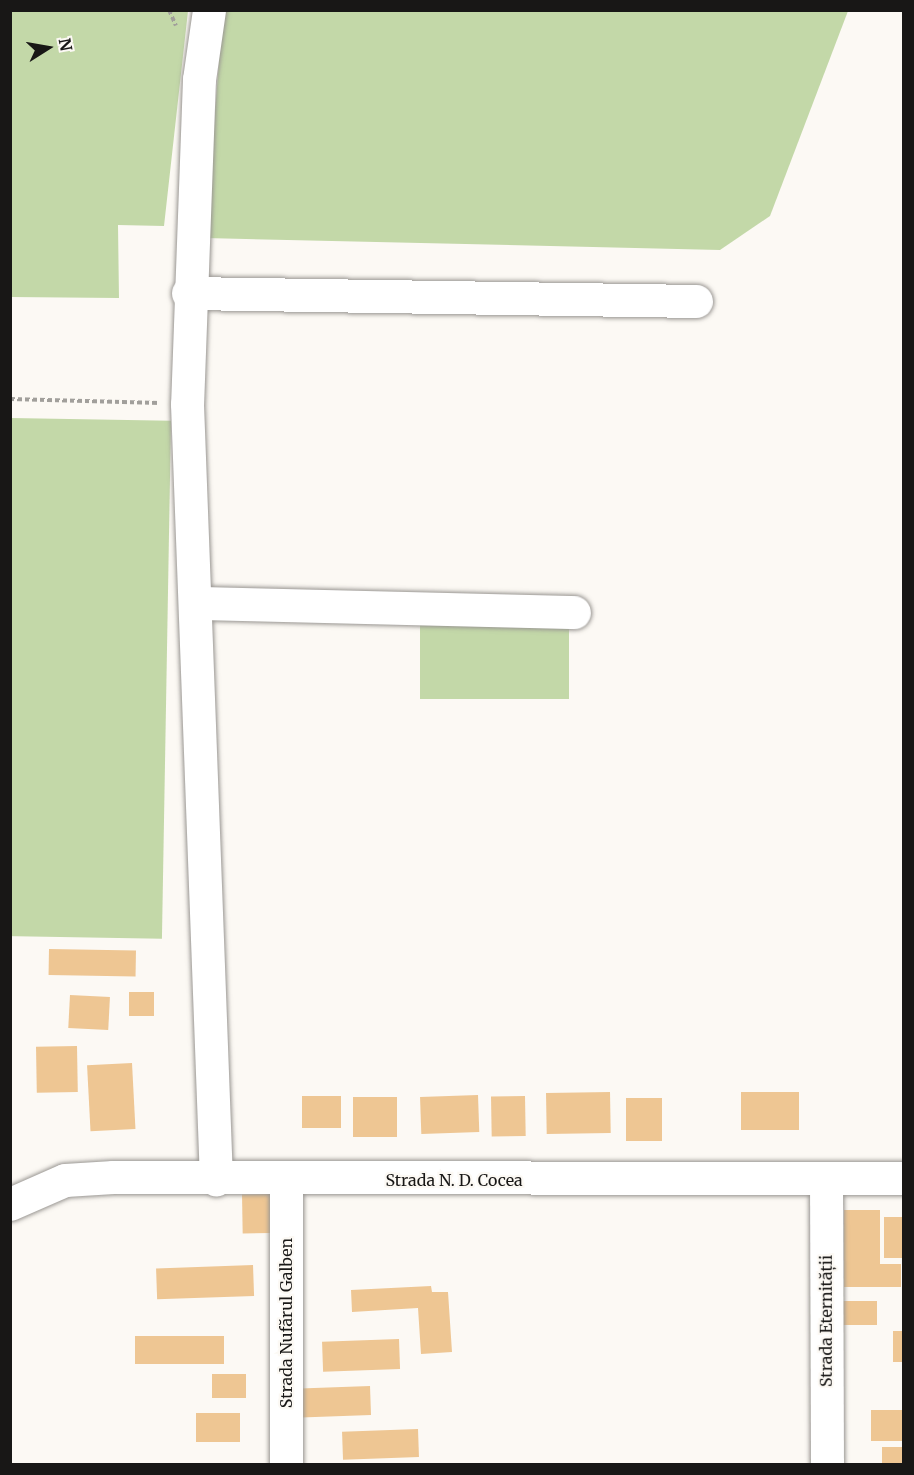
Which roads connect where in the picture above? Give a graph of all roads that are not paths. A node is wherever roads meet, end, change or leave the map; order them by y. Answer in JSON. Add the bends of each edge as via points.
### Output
{"nodes":[{"id":1,"x":209,"y":10,"type":"edge"},
{"id":2,"x":188,"y":293,"type":"junction"},
{"id":3,"x":696,"y":301,"type":"dead end"},
{"id":4,"x":197,"y":603,"type":"junction"},
{"id":5,"x":574,"y":612,"type":"dead end"},
{"id":6,"x":826,"y":1178,"type":"junction"},
{"id":7,"x":903,"y":1178,"type":"edge"},
{"id":8,"x":216,"y":1179,"type":"junction"},
{"id":9,"x":286,"y":1180,"type":"junction"},
{"id":10,"x":10,"y":1204,"type":"edge"},
{"id":11,"x":286,"y":1464,"type":"edge"},
{"id":12,"x":827,"y":1464,"type":"edge"}],
"edges":[{"from":1,"to":2,"type":"street"},
{"from":2,"to":3,"type":"street"},
{"from":2,"to":4,"type":"street","via":[[187,404]]},
{"from":4,"to":5,"type":"street"},
{"from":4,"to":8,"type":"street"},
{"from":6,"to":7,"type":"street","name":"Strada N. D. Cocea"},
{"from":6,"to":9,"type":"street","name":"Strada N. D. Cocea"},
{"from":6,"to":12,"type":"street","name":"Strada Eternității"},
{"from":8,"to":9,"type":"street","name":"Strada N. D. Cocea"},
{"from":8,"to":10,"type":"street","name":"Strada N. D. Cocea","via":[[65,1180]]},
{"from":9,"to":11,"type":"street","name":"Strada Nufărul Galben"}]}
